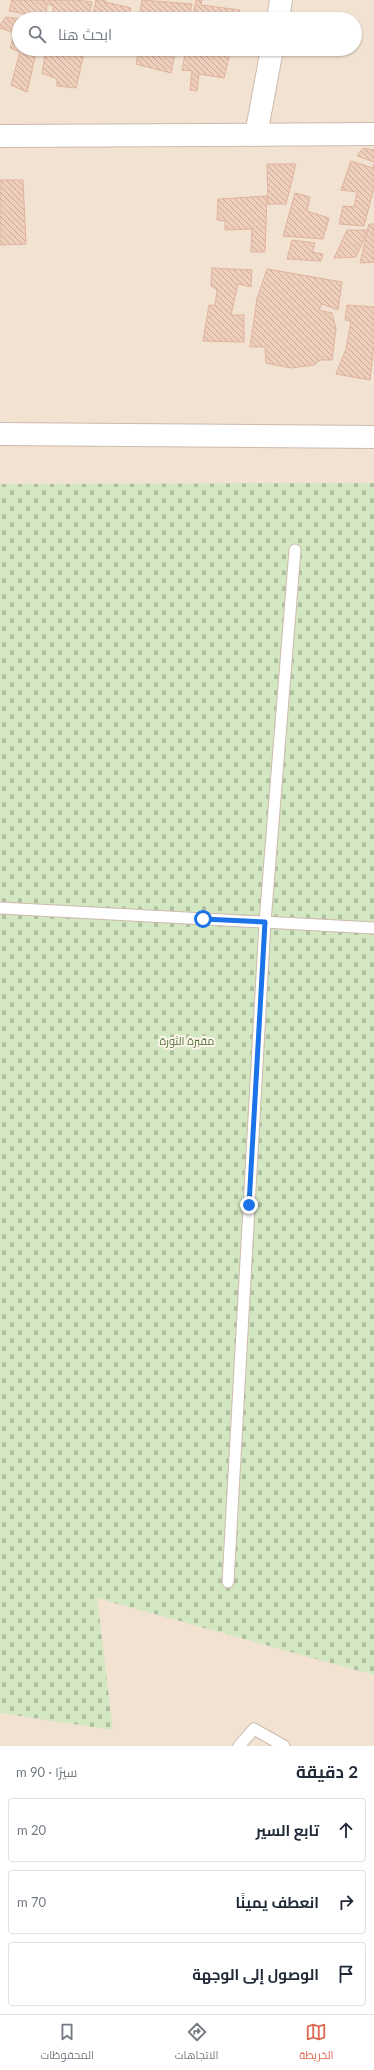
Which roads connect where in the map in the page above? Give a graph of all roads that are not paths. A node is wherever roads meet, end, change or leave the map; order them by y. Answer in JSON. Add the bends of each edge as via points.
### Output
{"nodes":[{"id":1,"x":281,"y":0,"type":"edge"},
{"id":2,"x":279,"y":12,"type":"edge"},
{"id":3,"x":271,"y":56,"type":"edge"},
{"id":4,"x":374,"y":134,"type":"edge"},
{"id":5,"x":256,"y":135,"type":"junction"},
{"id":6,"x":0,"y":136,"type":"edge"},
{"id":7,"x":0,"y":434,"type":"edge"},
{"id":8,"x":374,"y":437,"type":"edge"},
{"id":9,"x":295,"y":550,"type":"dead end"},
{"id":10,"x":0,"y":908,"type":"edge"},
{"id":11,"x":265,"y":922,"type":"junction"},
{"id":12,"x":374,"y":928,"type":"edge"},
{"id":13,"x":228,"y":1582,"type":"dead end"},
{"id":14,"x":239,"y":1746,"type":"edge"},
{"id":15,"x":284,"y":1746,"type":"edge"}],
"edges":[{"from":1,"to":2,"type":"street"},
{"from":3,"to":5,"type":"street"},
{"from":4,"to":5,"type":"street"},
{"from":5,"to":6,"type":"street"},
{"from":7,"to":8,"type":"street"},
{"from":9,"to":11,"type":"lane"},
{"from":10,"to":11,"type":"lane"},
{"from":11,"to":12,"type":"lane"},
{"from":11,"to":13,"type":"lane"},
{"from":14,"to":15,"type":"lane","via":[[254,1729]]}]}
